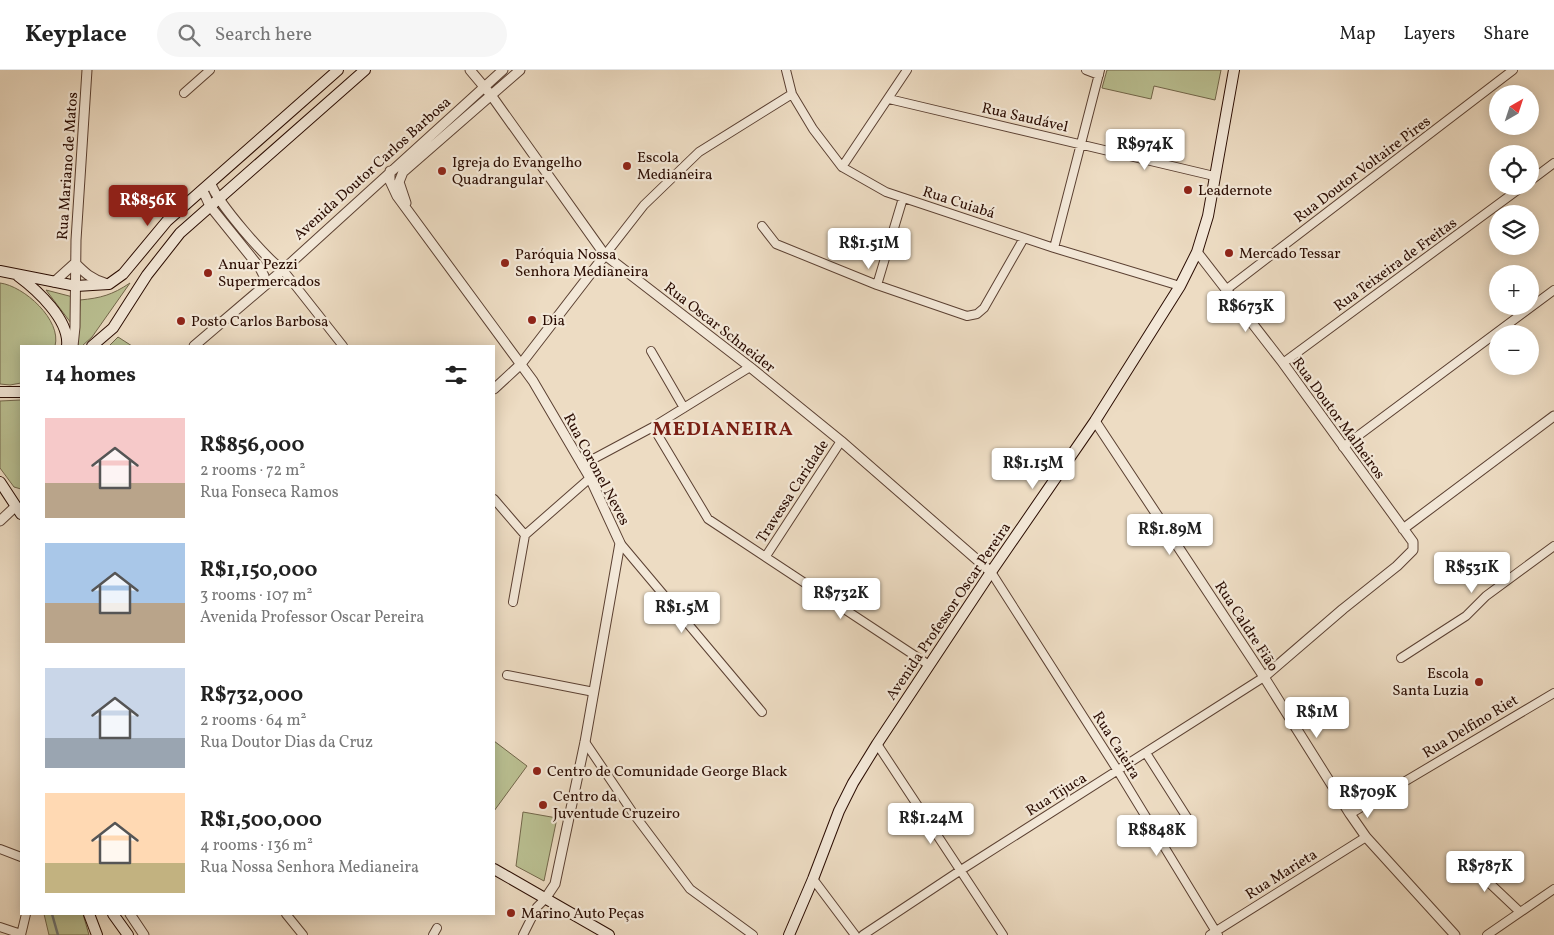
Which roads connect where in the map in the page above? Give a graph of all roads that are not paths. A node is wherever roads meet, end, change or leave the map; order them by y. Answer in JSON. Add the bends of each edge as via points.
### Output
{"nodes":[{"id":1,"x":87,"y":70,"type":"edge"},
{"id":2,"x":210,"y":70,"type":"edge"},
{"id":3,"x":338,"y":70,"type":"edge"},
{"id":4,"x":365,"y":70,"type":"edge"},
{"id":5,"x":470,"y":70,"type":"edge"},
{"id":6,"x":503,"y":70,"type":"edge"},
{"id":7,"x":520,"y":70,"type":"edge"},
{"id":8,"x":786,"y":70,"type":"edge"},
{"id":9,"x":907,"y":70,"type":"edge"},
{"id":10,"x":1086,"y":70,"type":"edge"},
{"id":11,"x":1234,"y":70,"type":"edge"},
{"id":12,"x":1514,"y":70,"type":"edge"},
{"id":13,"x":1099,"y":72,"type":"edge"},
{"id":14,"x":484,"y":86,"type":"junction"},
{"id":15,"x":184,"y":93,"type":"dead end"},
{"id":16,"x":792,"y":94,"type":"junction"},
{"id":17,"x":491,"y":95,"type":"junction"},
{"id":18,"x":888,"y":99,"type":"junction"},
{"id":19,"x":1082,"y":145,"type":"junction"},
{"id":20,"x":1554,"y":163,"type":"edge"},
{"id":21,"x":842,"y":167,"type":"junction"},
{"id":22,"x":390,"y":171,"type":"junction"},
{"id":23,"x":1539,"y":174,"type":"edge"},
{"id":24,"x":1214,"y":176,"type":"junction"},
{"id":25,"x":207,"y":188,"type":"junction"},
{"id":26,"x":1511,"y":195,"type":"edge"},
{"id":27,"x":903,"y":198,"type":"junction"},
{"id":28,"x":219,"y":199,"type":"junction"},
{"id":29,"x":210,"y":206,"type":"junction"},
{"id":30,"x":407,"y":208,"type":"junction"},
{"id":31,"x":762,"y":226,"type":"dead end"},
{"id":32,"x":1024,"y":238,"type":"junction"},
{"id":33,"x":1054,"y":248,"type":"junction"},
{"id":34,"x":1197,"y":252,"type":"junction"},
{"id":35,"x":605,"y":255,"type":"junction"},
{"id":36,"x":75,"y":263,"type":"junction"},
{"id":37,"x":283,"y":270,"type":"junction"},
{"id":38,"x":0,"y":271,"type":"edge"},
{"id":39,"x":16,"y":274,"type":"junction"},
{"id":40,"x":54,"y":282,"type":"junction"},
{"id":41,"x":109,"y":284,"type":"junction"},
{"id":42,"x":877,"y":285,"type":"junction"},
{"id":43,"x":76,"y":286,"type":"junction"},
{"id":44,"x":1180,"y":286,"type":"junction"},
{"id":45,"x":263,"y":287,"type":"junction"},
{"id":46,"x":1227,"y":290,"type":"junction"},
{"id":47,"x":1554,"y":290,"type":"edge"},
{"id":48,"x":67,"y":345,"type":"edge"},
{"id":49,"x":73,"y":345,"type":"edge"},
{"id":50,"x":93,"y":345,"type":"edge"},
{"id":51,"x":195,"y":345,"type":"edge"},
{"id":52,"x":341,"y":345,"type":"edge"},
{"id":53,"x":651,"y":351,"type":"dead end"},
{"id":54,"x":1283,"y":363,"type":"junction"},
{"id":55,"x":521,"y":364,"type":"junction"},
{"id":56,"x":750,"y":367,"type":"junction"},
{"id":57,"x":495,"y":388,"type":"edge"},
{"id":58,"x":0,"y":392,"type":"edge"},
{"id":59,"x":20,"y":392,"type":"edge"},
{"id":60,"x":684,"y":408,"type":"junction"},
{"id":61,"x":1554,"y":416,"type":"edge"},
{"id":62,"x":1095,"y":421,"type":"junction"},
{"id":63,"x":653,"y":427,"type":"junction"},
{"id":64,"x":841,"y":441,"type":"junction"},
{"id":65,"x":1343,"y":447,"type":"junction"},
{"id":66,"x":582,"y":465,"type":"junction"},
{"id":67,"x":590,"y":478,"type":"junction"},
{"id":68,"x":0,"y":482,"type":"edge"},
{"id":69,"x":495,"y":500,"type":"edge"},
{"id":70,"x":19,"y":507,"type":"edge"},
{"id":71,"x":0,"y":521,"type":"edge"},
{"id":72,"x":1403,"y":529,"type":"junction"},
{"id":73,"x":524,"y":535,"type":"junction"},
{"id":74,"x":620,"y":542,"type":"junction"},
{"id":75,"x":1554,"y":546,"type":"edge"},
{"id":76,"x":766,"y":556,"type":"junction"},
{"id":77,"x":991,"y":572,"type":"junction"},
{"id":78,"x":513,"y":602,"type":"dead end"},
{"id":79,"x":1401,"y":658,"type":"dead end"},
{"id":80,"x":929,"y":664,"type":"junction"},
{"id":81,"x":507,"y":674,"type":"dead end"},
{"id":82,"x":1264,"y":677,"type":"junction"},
{"id":83,"x":594,"y":692,"type":"junction"},
{"id":84,"x":1554,"y":693,"type":"edge"},
{"id":85,"x":762,"y":712,"type":"dead end"},
{"id":86,"x":585,"y":742,"type":"junction"},
{"id":87,"x":877,"y":744,"type":"junction"},
{"id":88,"x":1146,"y":753,"type":"junction"},
{"id":89,"x":1118,"y":771,"type":"junction"},
{"id":90,"x":1350,"y":814,"type":"junction"},
{"id":91,"x":1188,"y":819,"type":"dead end"},
{"id":92,"x":1366,"y":837,"type":"junction"},
{"id":93,"x":0,"y":849,"type":"edge"},
{"id":94,"x":20,"y":857,"type":"edge"},
{"id":95,"x":1464,"y":859,"type":"dead end"},
{"id":96,"x":961,"y":870,"type":"junction"},
{"id":97,"x":495,"y":871,"type":"edge"},
{"id":98,"x":813,"y":879,"type":"junction"},
{"id":99,"x":1554,"y":889,"type":"edge"},
{"id":100,"x":545,"y":899,"type":"junction"},
{"id":101,"x":1520,"y":912,"type":"junction"},
{"id":102,"x":26,"y":915,"type":"edge"},
{"id":103,"x":89,"y":915,"type":"edge"},
{"id":104,"x":113,"y":915,"type":"edge"},
{"id":105,"x":131,"y":915,"type":"edge"},
{"id":106,"x":287,"y":915,"type":"edge"},
{"id":107,"x":0,"y":927,"type":"edge"},
{"id":108,"x":791,"y":933,"type":"edge"},
{"id":109,"x":21,"y":934,"type":"edge"},
{"id":110,"x":1215,"y":934,"type":"edge"},
{"id":111,"x":97,"y":935,"type":"edge"},
{"id":112,"x":128,"y":935,"type":"edge"},
{"id":113,"x":144,"y":935,"type":"edge"},
{"id":114,"x":303,"y":935,"type":"edge"},
{"id":115,"x":523,"y":935,"type":"edge"},
{"id":116,"x":609,"y":935,"type":"edge"},
{"id":117,"x":753,"y":935,"type":"edge"},
{"id":118,"x":855,"y":935,"type":"edge"},
{"id":119,"x":863,"y":935,"type":"edge"},
{"id":120,"x":1002,"y":935,"type":"edge"},
{"id":121,"x":1455,"y":935,"type":"edge"},
{"id":122,"x":1487,"y":935,"type":"edge"}],
"edges":[{"from":1,"to":36,"type":"street","name":"Rua Mariano de Matos"},
{"from":2,"to":15,"type":"street"},
{"from":3,"to":25,"type":"main road"},
{"from":4,"to":28,"type":"main road"},
{"from":5,"to":14,"type":"street","name":"Rua Oscar Schneider"},
{"from":6,"to":14,"type":"street","name":"Avenida Doutor Carlos Barbosa"},
{"from":7,"to":17,"type":"street","name":"Avenida Doutor Carlos Barbosa"},
{"from":8,"to":16,"type":"street","name":"Rua Cuiabá"},
{"from":9,"to":18,"type":"street"},
{"from":10,"to":13,"type":"street"},
{"from":11,"to":24,"type":"main road","name":"Avenida Professor Oscar Pereira"},
{"from":12,"to":46,"type":"street","name":"Rua Doutor Voltaire Pires"},
{"from":13,"to":19,"type":"street"},
{"from":14,"to":17,"type":"street","name":"Rua Oscar Schneider"},
{"from":14,"to":22,"type":"street","name":"Avenida Doutor Carlos Barbosa"},
{"from":16,"to":21,"type":"street","name":"Rua Cuiabá","via":[[813,130]]},
{"from":16,"to":35,"type":"street","via":[[699,152],[644,205]]},
{"from":17,"to":30,"type":"street","name":"Avenida Doutor Carlos Barbosa","via":[[403,172],[399,182]]},
{"from":17,"to":35,"type":"street","name":"Rua Oscar Schneider"},
{"from":18,"to":19,"type":"street","name":"Rua Saudável"},
{"from":18,"to":21,"type":"street"},
{"from":19,"to":24,"type":"street","name":"Rua Saudável"},
{"from":19,"to":33,"type":"street"},
{"from":20,"to":23,"type":"street"},
{"from":21,"to":27,"type":"street","name":"Rua Cuiabá"},
{"from":22,"to":30,"type":"street","name":"Rua Coronel Neves","via":[[390,181]]},
{"from":22,"to":37,"type":"street","name":"Avenida Doutor Carlos Barbosa"},
{"from":24,"to":34,"type":"main road","name":"Avenida Professor Oscar Pereira","via":[[1208,216]]},
{"from":25,"to":28,"type":"street"},
{"from":25,"to":29,"type":"street"},
{"from":25,"to":41,"type":"main road","via":[[167,221],[124,274]]},
{"from":26,"to":54,"type":"street","name":"Rua Teixeira de Freitas"},
{"from":27,"to":32,"type":"street","name":"Rua Cuiabá"},
{"from":27,"to":42,"type":"street"},
{"from":28,"to":29,"type":"main road"},
{"from":28,"to":37,"type":"street","via":[[268,259]]},
{"from":29,"to":45,"type":"street","via":[[260,268],[264,276]]},
{"from":29,"to":50,"type":"main road","via":[[180,233],[113,328]]},
{"from":30,"to":55,"type":"street","name":"Rua Coronel Neves"},
{"from":31,"to":42,"type":"street","via":[[776,244]]},
{"from":32,"to":33,"type":"street","name":"Rua Cuiabá"},
{"from":32,"to":42,"type":"street","via":[[984,308],[977,314],[967,316]]},
{"from":33,"to":44,"type":"street","name":"Rua Cuiabá"},
{"from":34,"to":44,"type":"main road","name":"Avenida Professor Oscar Pereira"},
{"from":34,"to":46,"type":"street","name":"Rua Doutor Malheiros"},
{"from":35,"to":55,"type":"street"},
{"from":35,"to":56,"type":"street","name":"Rua Oscar Schneider"},
{"from":36,"to":40,"type":"street"},
{"from":36,"to":41,"type":"street","via":[[87,276]]},
{"from":36,"to":43,"type":"street","name":"Rua Mariano de Matos"},
{"from":37,"to":45,"type":"street","name":"Avenida Doutor Carlos Barbosa"},
{"from":37,"to":52,"type":"street"},
{"from":38,"to":39,"type":"main road"},
{"from":39,"to":40,"type":"main road"},
{"from":39,"to":48,"type":"main road","via":[[46,300],[62,322]]},
{"from":40,"to":43,"type":"main road"},
{"from":41,"to":43,"type":"main road"},
{"from":43,"to":49,"type":"street","name":"Rua Mariano de Matos"},
{"from":44,"to":62,"type":"main road","name":"Avenida Professor Oscar Pereira"},
{"from":45,"to":51,"type":"street","name":"Avenida Doutor Carlos Barbosa"},
{"from":46,"to":54,"type":"street","name":"Rua Doutor Malheiros"},
{"from":47,"to":65,"type":"street"},
{"from":53,"to":60,"type":"street"},
{"from":54,"to":65,"type":"street","name":"Rua Doutor Malheiros"},
{"from":55,"to":57,"type":"street"},
{"from":55,"to":66,"type":"street","name":"Rua Coronel Neves"},
{"from":56,"to":60,"type":"street"},
{"from":56,"to":64,"type":"street","name":"Rua Oscar Schneider"},
{"from":58,"to":59,"type":"main road"},
{"from":60,"to":63,"type":"street"},
{"from":61,"to":72,"type":"street"},
{"from":62,"to":77,"type":"main road","name":"Avenida Professor Oscar Pereira"},
{"from":62,"to":82,"type":"street","name":"Rua Caldre Fião"},
{"from":63,"to":66,"type":"street"},
{"from":63,"to":76,"type":"street","via":[[708,519]]},
{"from":64,"to":76,"type":"street","name":"Travessa Caridade"},
{"from":64,"to":77,"type":"street","name":"Rua Oscar Schneider"},
{"from":65,"to":72,"type":"street","name":"Rua Doutor Malheiros"},
{"from":66,"to":67,"type":"street","name":"Rua Coronel Neves"},
{"from":67,"to":73,"type":"street"},
{"from":67,"to":74,"type":"street","name":"Rua Coronel Neves"},
{"from":68,"to":70,"type":"main road"},
{"from":69,"to":73,"type":"street"},
{"from":70,"to":71,"type":"street"},
{"from":72,"to":82,"type":"street","name":"Rua Doutor Malheiros","via":[[1413,542],[1413,550]]},
{"from":73,"to":78,"type":"street"},
{"from":74,"to":83,"type":"street","name":"Rua Coronel Neves"},
{"from":74,"to":85,"type":"street"},
{"from":75,"to":79,"type":"street","via":[[1486,596],[1466,616]]},
{"from":76,"to":80,"type":"street"},
{"from":77,"to":80,"type":"main road","name":"Avenida Professor Oscar Pereira"},
{"from":77,"to":89,"type":"street","name":"Rua Caieira"},
{"from":80,"to":87,"type":"main road","name":"Avenida Professor Oscar Pereira"},
{"from":81,"to":83,"type":"street"},
{"from":82,"to":88,"type":"street","name":"Rua Tijuca"},
{"from":82,"to":90,"type":"street","name":"Rua Caldre Fião"},
{"from":83,"to":86,"type":"street","name":"Rua Coronel Neves"},
{"from":84,"to":90,"type":"street","name":"Rua Delfino Riet"},
{"from":86,"to":100,"type":"street","name":"Rua Coronel Neves","via":[[554,884]]},
{"from":86,"to":117,"type":"street","via":[[690,889]]},
{"from":87,"to":96,"type":"street"},
{"from":87,"to":98,"type":"main road","name":"Avenida Professor Oscar Pereira","via":[[839,811]]},
{"from":88,"to":89,"type":"street","name":"Rua Tijuca"},
{"from":88,"to":91,"type":"street"},
{"from":89,"to":96,"type":"street","name":"Rua Tijuca"},
{"from":89,"to":110,"type":"street","name":"Rua Caieira"},
{"from":90,"to":92,"type":"street","name":"Rua Caldre Fião"},
{"from":92,"to":110,"type":"street","name":"Rua Marieta"},
{"from":92,"to":121,"type":"street","name":"Rua Caldre Fião"},
{"from":93,"to":94,"type":"street"},
{"from":95,"to":101,"type":"street"},
{"from":96,"to":119,"type":"street","name":"Rua Tijuca"},
{"from":96,"to":120,"type":"street"},
{"from":97,"to":100,"type":"main road"},
{"from":98,"to":108,"type":"main road","name":"Avenida Professor Oscar Pereira"},
{"from":98,"to":118,"type":"street"},
{"from":99,"to":101,"type":"street"},
{"from":100,"to":115,"type":"street","name":"Rua Coronel Neves"},
{"from":100,"to":116,"type":"main road"},
{"from":101,"to":122,"type":"street"},
{"from":102,"to":109,"type":"street"},
{"from":103,"to":111,"type":"main road"},
{"from":104,"to":112,"type":"main road"},
{"from":105,"to":113,"type":"street"},
{"from":106,"to":114,"type":"street"},
{"from":107,"to":109,"type":"street"}]}
